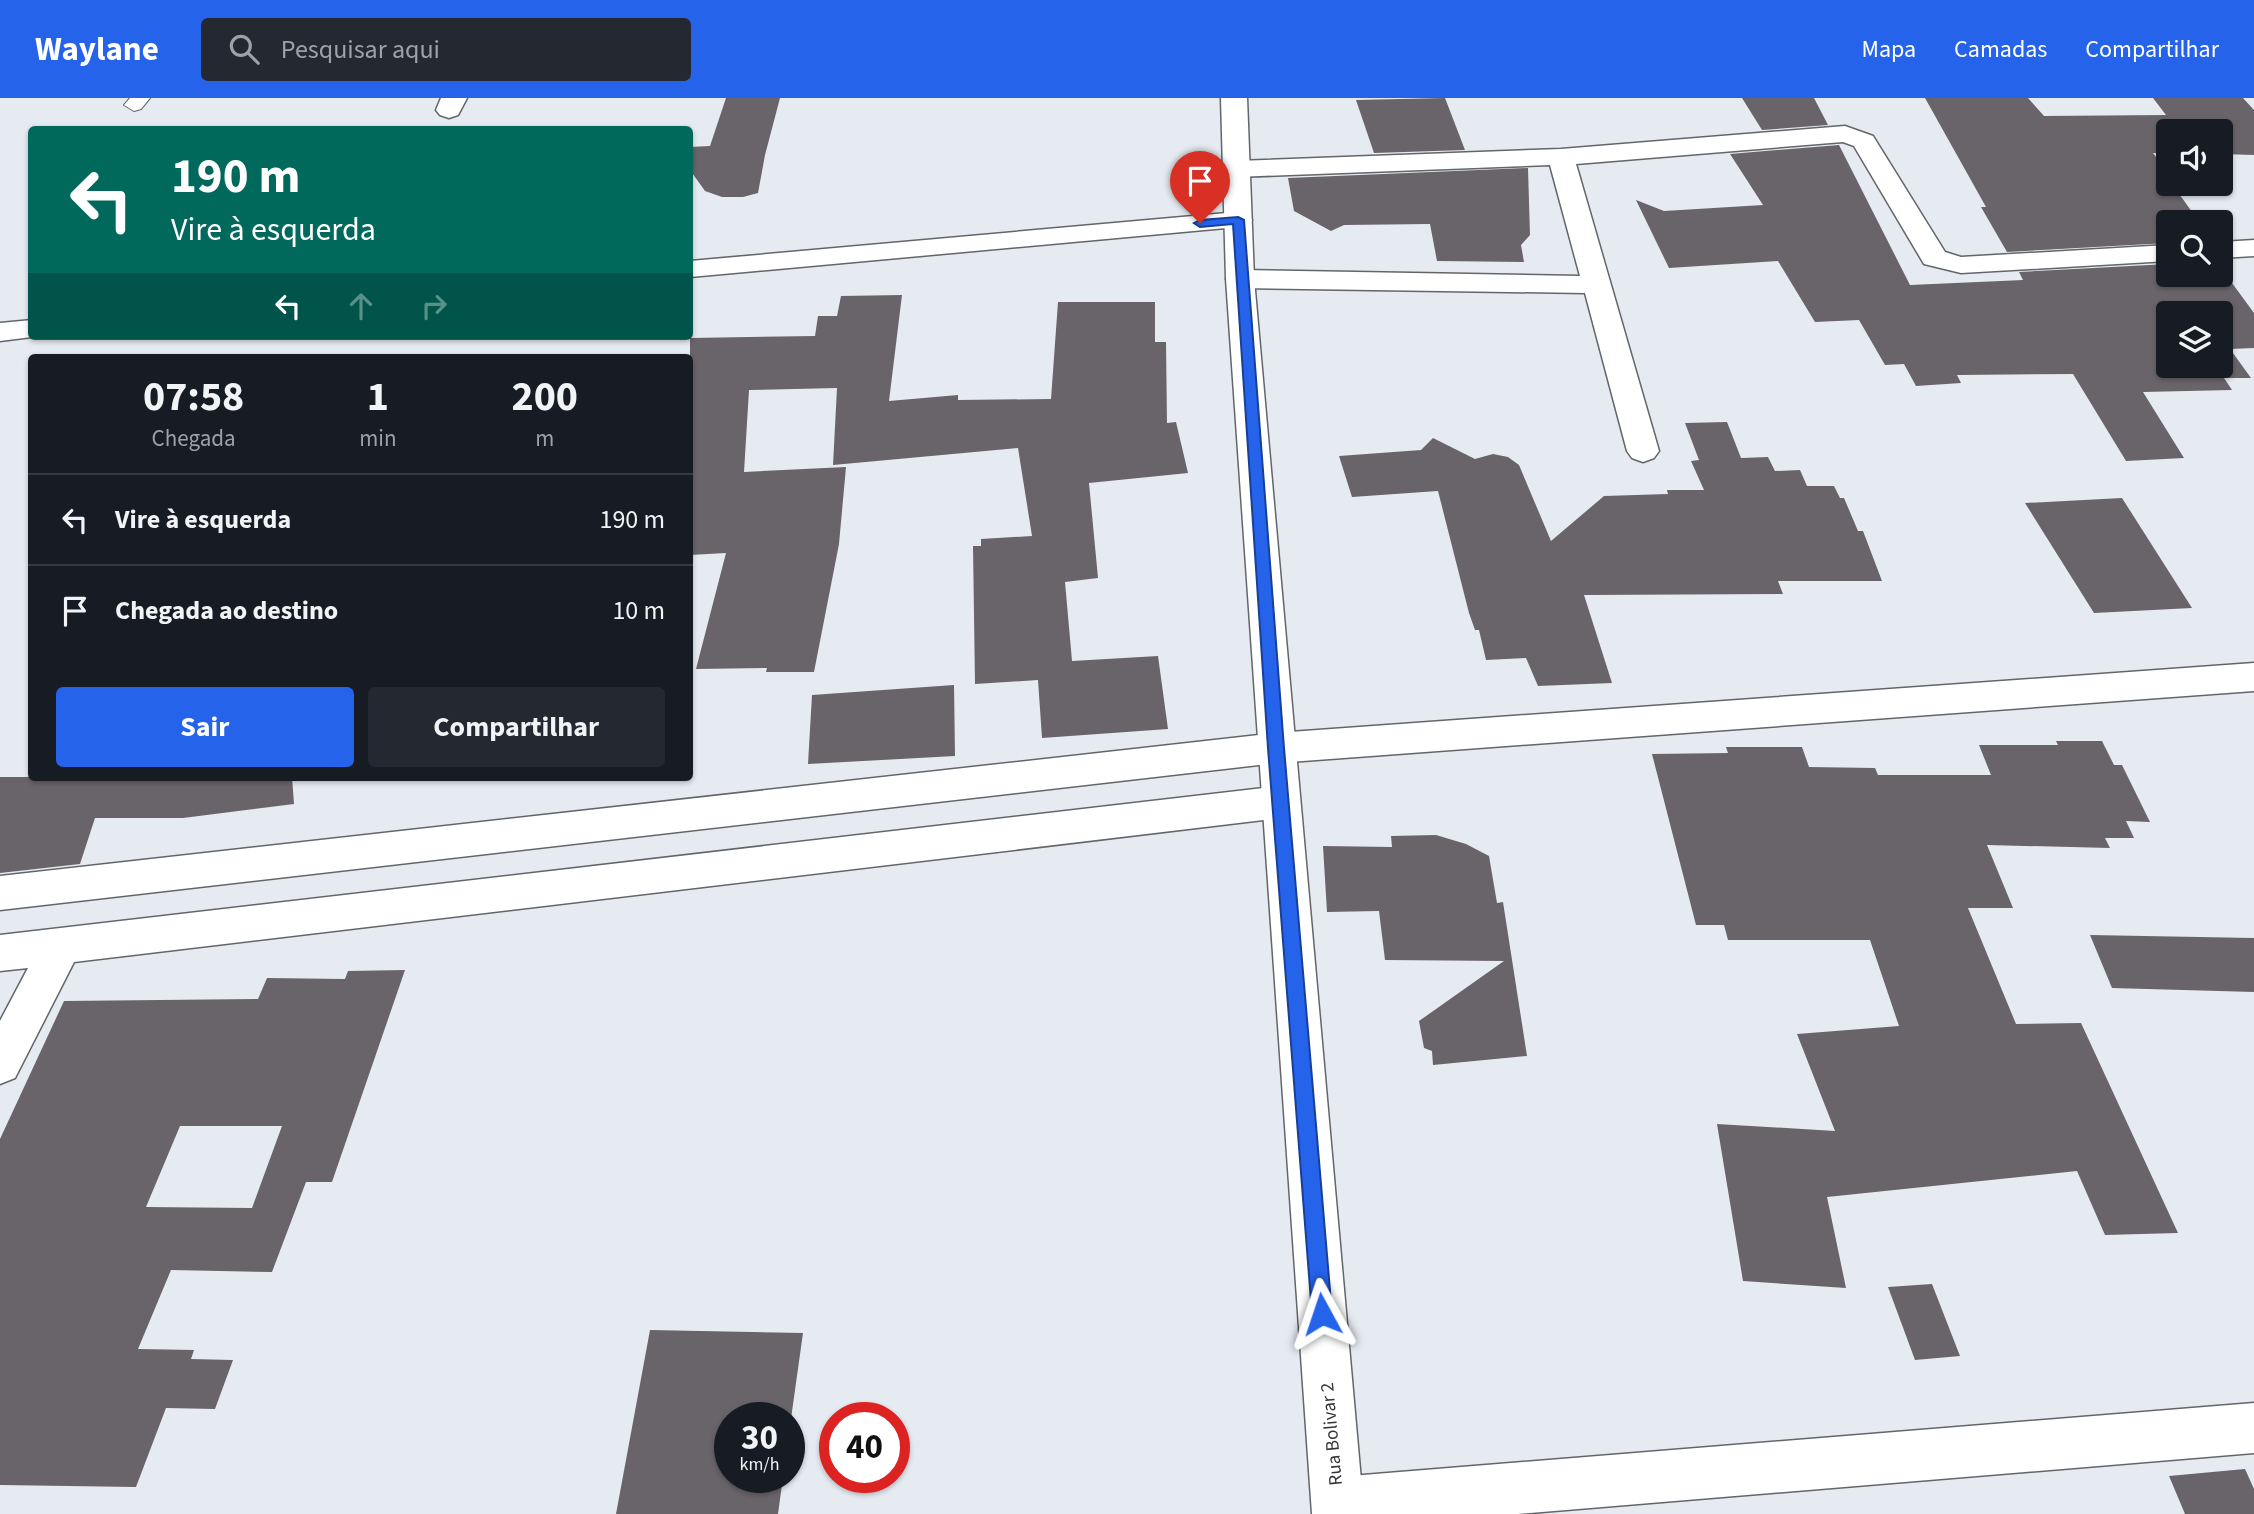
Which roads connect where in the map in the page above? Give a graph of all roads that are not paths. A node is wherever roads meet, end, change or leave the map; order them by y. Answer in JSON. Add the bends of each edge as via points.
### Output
{"nodes":[{"id":1,"x":1234,"y":98,"type":"edge"},
{"id":2,"x":1561,"y":157,"type":"junction"},
{"id":3,"x":1236,"y":169,"type":"junction"},
{"id":4,"x":1238,"y":220,"type":"junction"},
{"id":5,"x":2254,"y":248,"type":"edge"},
{"id":6,"x":2233,"y":249,"type":"edge"},
{"id":7,"x":2156,"y":254,"type":"edge"},
{"id":8,"x":693,"y":269,"type":"edge"},
{"id":9,"x":1240,"y":279,"type":"junction"},
{"id":10,"x":1598,"y":285,"type":"junction"},
{"id":11,"x":28,"y":329,"type":"edge"},
{"id":12,"x":0,"y":332,"type":"edge"},
{"id":13,"x":1643,"y":451,"type":"dead end"},
{"id":14,"x":2254,"y":677,"type":"edge"},
{"id":15,"x":1276,"y":748,"type":"junction"},
{"id":16,"x":1281,"y":802,"type":"junction"},
{"id":17,"x":0,"y":892,"type":"edge"},
{"id":18,"x":62,"y":944,"type":"junction"},
{"id":19,"x":0,"y":953,"type":"edge"},
{"id":20,"x":0,"y":1064,"type":"edge"},
{"id":21,"x":2254,"y":1427,"type":"edge"},
{"id":22,"x":1338,"y":1509,"type":"edge"}],
"edges":[{"from":1,"to":3,"type":"street","name":"Rua Bolivar 2"},
{"from":2,"to":3,"type":"street"},
{"from":2,"to":7,"type":"street","via":[[1845,134],[1864,141],[1934,258],[1945,263]]},
{"from":2,"to":10,"type":"street"},
{"from":3,"to":4,"type":"street","name":"Rua Bolivar 2"},
{"from":4,"to":8,"type":"street"},
{"from":4,"to":9,"type":"street","name":"Rua Bolivar 2"},
{"from":5,"to":6,"type":"street"},
{"from":9,"to":10,"type":"street"},
{"from":9,"to":15,"type":"street","name":"Rua Bolivar 2"},
{"from":10,"to":13,"type":"street"},
{"from":11,"to":12,"type":"street"},
{"from":14,"to":15,"type":"street"},
{"from":15,"to":16,"type":"street","name":"Rua Bolivar 2"},
{"from":15,"to":17,"type":"street"},
{"from":16,"to":18,"type":"street"},
{"from":16,"to":22,"type":"street","name":"Rua Bolivar 2"},
{"from":18,"to":19,"type":"street"},
{"from":18,"to":20,"type":"street"},
{"from":21,"to":22,"type":"street"}]}
